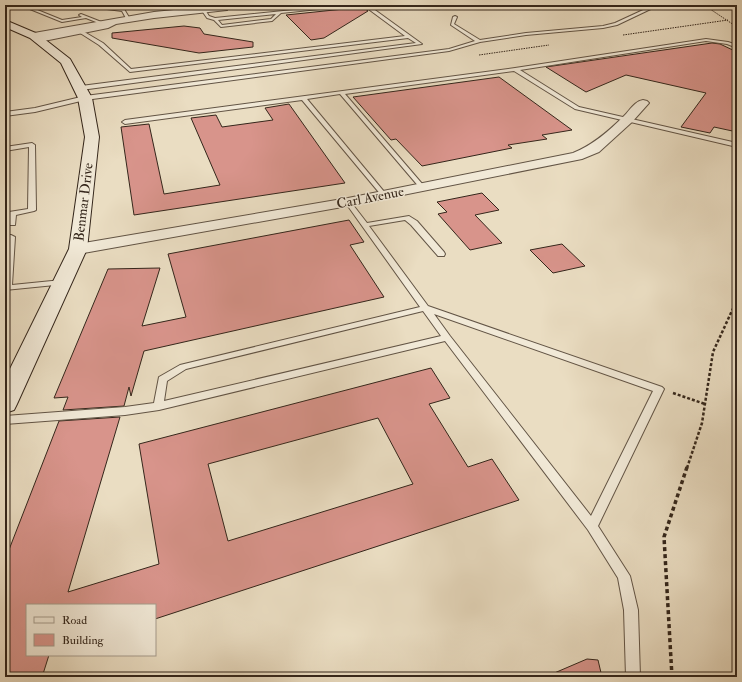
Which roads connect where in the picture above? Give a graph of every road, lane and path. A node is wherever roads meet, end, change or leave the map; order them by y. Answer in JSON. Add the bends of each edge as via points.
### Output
{"nodes":[{"id":1,"x":22,"y":5,"type":"edge"},
{"id":2,"x":279,"y":5,"type":"edge"},
{"id":3,"x":355,"y":5,"type":"edge"},
{"id":4,"x":365,"y":5,"type":"edge"},
{"id":5,"x":657,"y":5,"type":"edge"},
{"id":6,"x":704,"y":5,"type":"edge"},
{"id":7,"x":92,"y":6,"type":"edge"},
{"id":8,"x":291,"y":6,"type":"edge"},
{"id":9,"x":201,"y":7,"type":"edge"},
{"id":10,"x":224,"y":8,"type":"dead end"},
{"id":11,"x":280,"y":12,"type":"junction"},
{"id":12,"x":87,"y":17,"type":"junction"},
{"id":13,"x":455,"y":17,"type":"dead end"},
{"id":14,"x":128,"y":19,"type":"junction"},
{"id":15,"x":114,"y":22,"type":"junction"},
{"id":16,"x":5,"y":23,"type":"edge"},
{"id":17,"x":102,"y":23,"type":"junction"},
{"id":18,"x":737,"y":27,"type":"edge"},
{"id":19,"x":79,"y":31,"type":"junction"},
{"id":20,"x":410,"y":37,"type":"junction"},
{"id":21,"x":37,"y":38,"type":"junction"},
{"id":22,"x":479,"y":41,"type":"junction"},
{"id":23,"x":737,"y":47,"type":"edge"},
{"id":24,"x":515,"y":69,"type":"junction"},
{"id":25,"x":130,"y":71,"type":"junction"},
{"id":26,"x":126,"y":82,"type":"junction"},
{"id":27,"x":83,"y":93,"type":"junction"},
{"id":28,"x":342,"y":93,"type":"junction"},
{"id":29,"x":303,"y":98,"type":"junction"},
{"id":30,"x":642,"y":103,"type":"dead end"},
{"id":31,"x":5,"y":114,"type":"edge"},
{"id":32,"x":628,"y":119,"type":"junction"},
{"id":33,"x":124,"y":122,"type":"dead end"},
{"id":34,"x":737,"y":145,"type":"edge"},
{"id":35,"x":5,"y":149,"type":"edge"},
{"id":36,"x":422,"y":187,"type":"junction"},
{"id":37,"x":384,"y":195,"type":"junction"},
{"id":38,"x":348,"y":202,"type":"junction"},
{"id":39,"x":12,"y":222,"type":"dead end"},
{"id":40,"x":365,"y":225,"type":"junction"},
{"id":41,"x":11,"y":237,"type":"dead end"},
{"id":42,"x":78,"y":248,"type":"junction"},
{"id":43,"x":441,"y":254,"type":"dead end"},
{"id":44,"x":62,"y":282,"type":"junction"},
{"id":45,"x":7,"y":288,"type":"edge"},
{"id":46,"x":737,"y":299,"type":"edge"},
{"id":47,"x":425,"y":308,"type":"junction"},
{"id":48,"x":447,"y":338,"type":"junction"},
{"id":49,"x":659,"y":389,"type":"junction"},
{"id":50,"x":6,"y":398,"type":"edge"},
{"id":51,"x":705,"y":404,"type":"junction"},
{"id":52,"x":159,"y":406,"type":"junction"},
{"id":53,"x":5,"y":420,"type":"edge"},
{"id":54,"x":592,"y":526,"type":"junction"},
{"id":55,"x":633,"y":677,"type":"edge"},
{"id":56,"x":672,"y":677,"type":"edge"}],
"edges":[{"from":1,"to":12,"type":"lane","via":[[62,21]]},
{"from":2,"to":8,"type":"lane"},
{"from":3,"to":11,"type":"lane"},
{"from":4,"to":20,"type":"lane"},
{"from":5,"to":22,"type":"lane","via":[[616,24]]},
{"from":6,"to":18,"type":"path"},
{"from":7,"to":12,"type":"lane","via":[[64,8]]},
{"from":7,"to":14,"type":"lane","via":[[123,10]]},
{"from":8,"to":11,"type":"lane"},
{"from":9,"to":10,"type":"street"},
{"from":9,"to":11,"type":"lane","via":[[208,17],[215,20]]},
{"from":9,"to":14,"type":"street"},
{"from":12,"to":17,"type":"lane"},
{"from":13,"to":22,"type":"lane","via":[[452,24]]},
{"from":14,"to":15,"type":"street"},
{"from":15,"to":17,"type":"street"},
{"from":15,"to":19,"type":"street"},
{"from":16,"to":21,"type":"street","name":"Benmar Drive"},
{"from":17,"to":21,"type":"street"},
{"from":19,"to":21,"type":"street"},
{"from":19,"to":25,"type":"lane","via":[[101,44]]},
{"from":20,"to":25,"type":"lane"},
{"from":20,"to":26,"type":"lane","via":[[420,44]]},
{"from":21,"to":27,"type":"street","name":"Benmar Drive","via":[[66,61]]},
{"from":22,"to":27,"type":"lane","via":[[449,50]]},
{"from":23,"to":24,"type":"lane","via":[[706,40]]},
{"from":24,"to":28,"type":"lane"},
{"from":24,"to":32,"type":"lane","via":[[577,108]]},
{"from":25,"to":26,"type":"lane"},
{"from":26,"to":27,"type":"lane"},
{"from":27,"to":31,"type":"lane","via":[[35,110]]},
{"from":27,"to":42,"type":"street","name":"Benmar Drive","via":[[92,137]]},
{"from":28,"to":29,"type":"lane"},
{"from":28,"to":36,"type":"lane"},
{"from":29,"to":33,"type":"lane"},
{"from":29,"to":37,"type":"lane"},
{"from":30,"to":32,"type":"street","name":"Carl Avenue"},
{"from":32,"to":34,"type":"lane"},
{"from":32,"to":36,"type":"street","name":"Carl Avenue","via":[[594,149],[577,156]]},
{"from":35,"to":39,"type":"lane","via":[[32,145],[32,210],[12,214]]},
{"from":36,"to":37,"type":"street","name":"Carl Avenue"},
{"from":37,"to":38,"type":"street","name":"Carl Avenue"},
{"from":38,"to":40,"type":"lane"},
{"from":38,"to":42,"type":"street","name":"Carl Avenue"},
{"from":40,"to":43,"type":"lane","via":[[406,218],[414,223]]},
{"from":40,"to":47,"type":"lane"},
{"from":41,"to":45,"type":"lane"},
{"from":42,"to":44,"type":"street","name":"Benmar Drive"},
{"from":44,"to":45,"type":"lane"},
{"from":44,"to":50,"type":"street","name":"Benmar Drive"},
{"from":46,"to":51,"type":"path","via":[[713,352]]},
{"from":47,"to":48,"type":"lane"},
{"from":47,"to":49,"type":"lane"},
{"from":47,"to":52,"type":"lane","via":[[183,367],[162,379]]},
{"from":48,"to":52,"type":"lane"},
{"from":48,"to":54,"type":"lane"},
{"from":49,"to":51,"type":"path"},
{"from":49,"to":54,"type":"lane"},
{"from":51,"to":56,"type":"path","via":[[702,423],[664,537]]},
{"from":52,"to":53,"type":"lane"},
{"from":54,"to":55,"type":"lane","via":[[624,576],[631,610]]}]}
